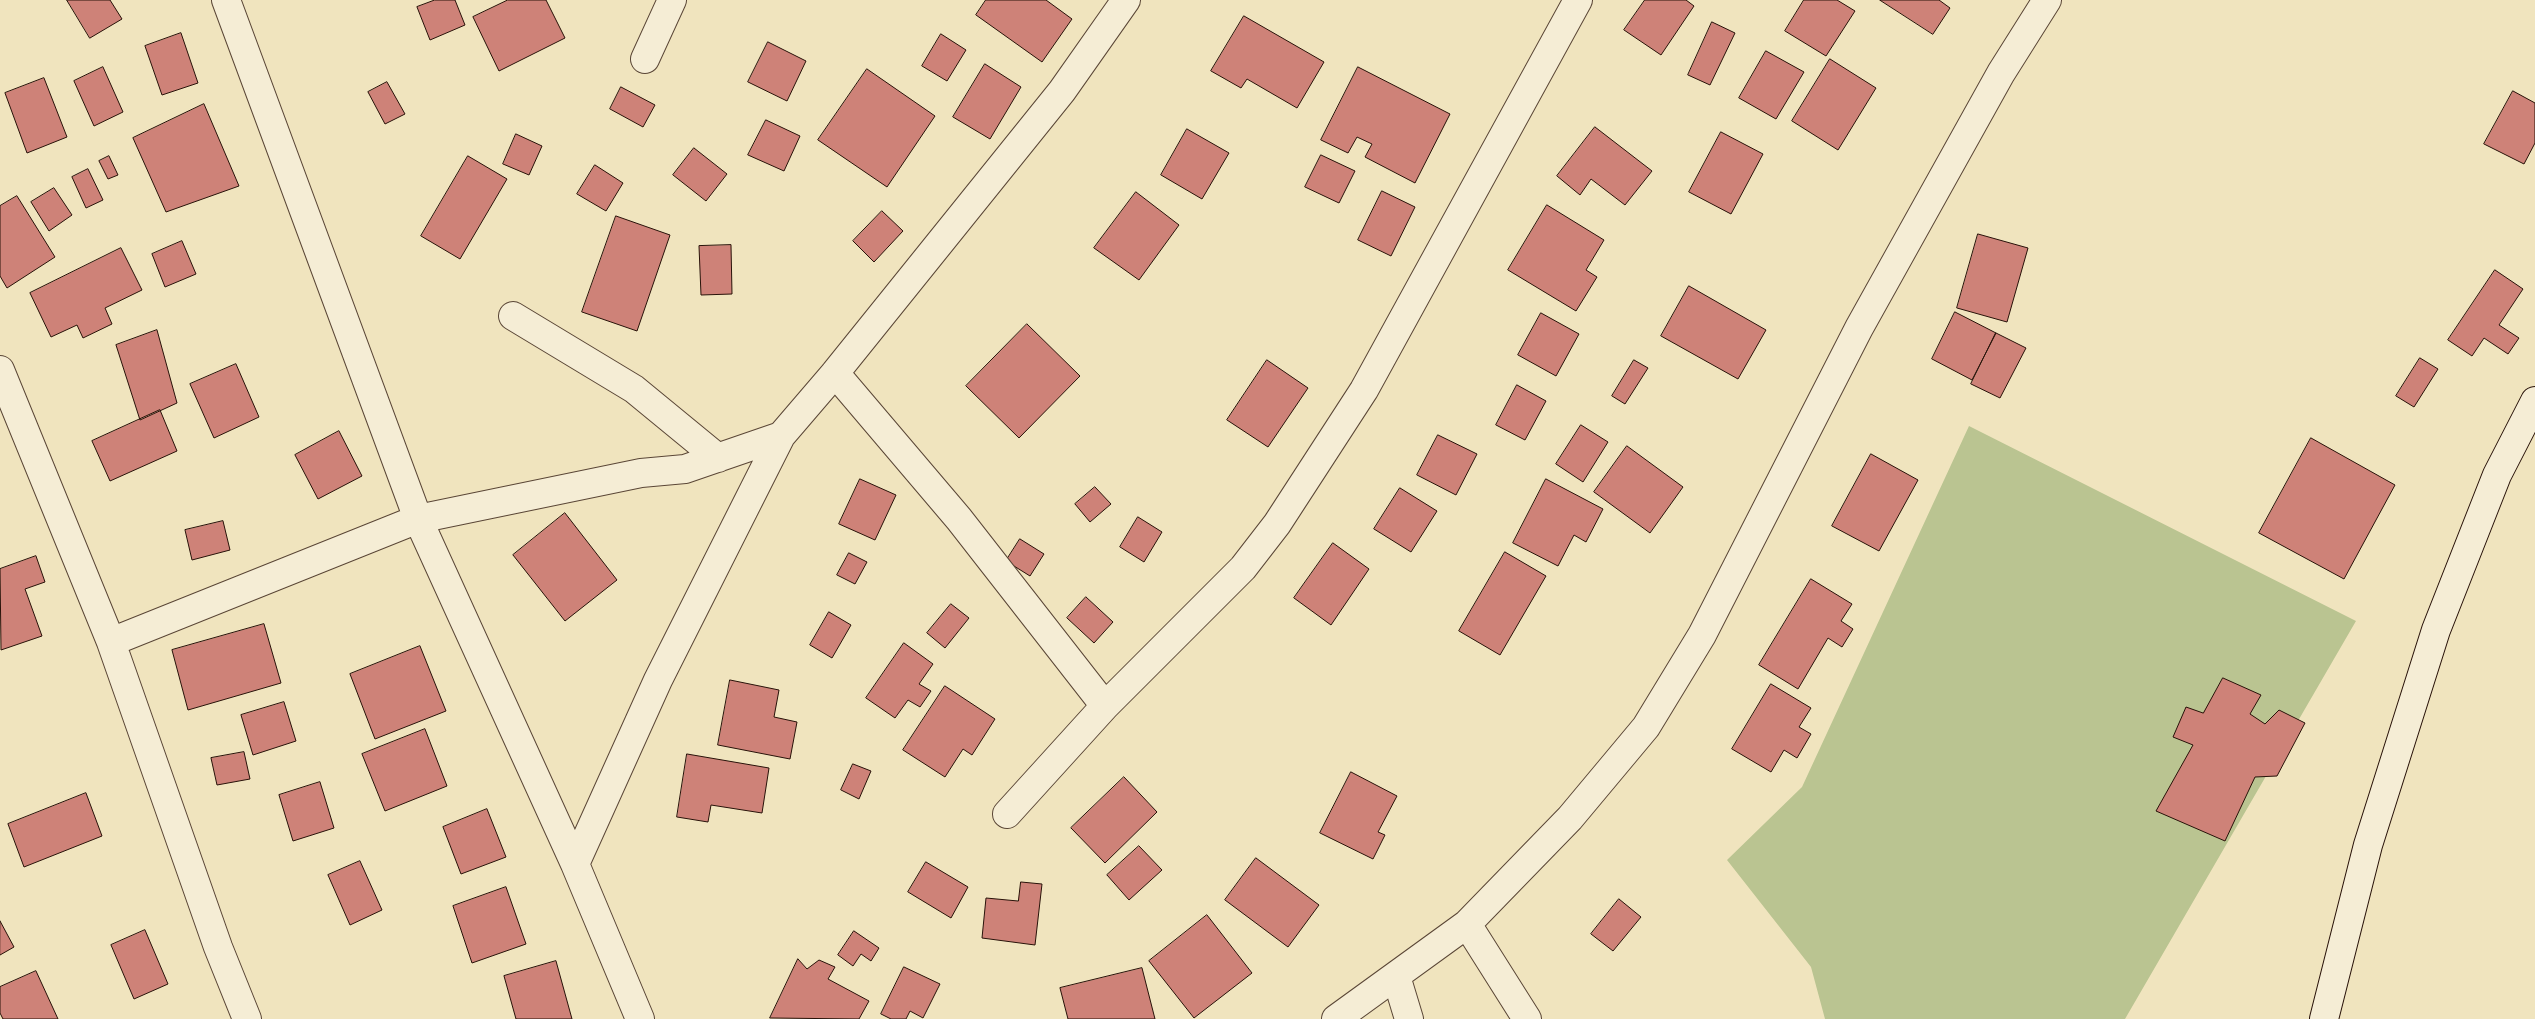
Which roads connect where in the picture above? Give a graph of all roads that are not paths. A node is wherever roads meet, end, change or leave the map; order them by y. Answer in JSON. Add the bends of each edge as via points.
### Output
{"nodes":[{"id":1,"x":226,"y":0,"type":"edge"},
{"id":2,"x":672,"y":0,"type":"edge"},
{"id":3,"x":1126,"y":0,"type":"edge"},
{"id":4,"x":1578,"y":0,"type":"edge"},
{"id":5,"x":2047,"y":0,"type":"edge"},
{"id":6,"x":645,"y":59,"type":"dead end"},
{"id":7,"x":513,"y":316,"type":"dead end"},
{"id":8,"x":0,"y":370,"type":"edge"},
{"id":9,"x":835,"y":373,"type":"junction"},
{"id":10,"x":2535,"y":401,"type":"edge"},
{"id":11,"x":781,"y":436,"type":"junction"},
{"id":12,"x":718,"y":458,"type":"junction"},
{"id":13,"x":418,"y":519,"type":"junction"},
{"id":14,"x":111,"y":642,"type":"junction"},
{"id":15,"x":1105,"y":706,"type":"junction"},
{"id":16,"x":1007,"y":814,"type":"dead end"},
{"id":17,"x":575,"y":864,"type":"junction"},
{"id":18,"x":1467,"y":924,"type":"junction"},
{"id":19,"x":1396,"y":976,"type":"junction"},
{"id":20,"x":246,"y":1019,"type":"edge"},
{"id":21,"x":640,"y":1019,"type":"edge"},
{"id":22,"x":1336,"y":1019,"type":"edge"},
{"id":23,"x":1409,"y":1019,"type":"edge"},
{"id":24,"x":1527,"y":1019,"type":"edge"},
{"id":25,"x":2324,"y":1019,"type":"edge"}],
"edges":[{"from":1,"to":13,"type":"street"},
{"from":2,"to":6,"type":"street"},
{"from":3,"to":9,"type":"street","via":[[1062,91]]},
{"from":4,"to":15,"type":"street","via":[[1364,390],[1277,524],[1244,568]]},
{"from":5,"to":18,"type":"street","via":[[2001,73],[1859,328],[1702,635],[1646,728],[1570,818]]},
{"from":7,"to":12,"type":"street","via":[[634,390]]},
{"from":8,"to":14,"type":"street"},
{"from":9,"to":11,"type":"street"},
{"from":9,"to":15,"type":"street","via":[[959,519]]},
{"from":10,"to":25,"type":"street","via":[[2497,475],[2436,630],[2368,844]]},
{"from":11,"to":12,"type":"street"},
{"from":11,"to":17,"type":"street","via":[[658,680]]},
{"from":12,"to":13,"type":"street","via":[[685,469],[642,473]]},
{"from":13,"to":14,"type":"street"},
{"from":13,"to":17,"type":"street"},
{"from":14,"to":20,"type":"street"},
{"from":15,"to":16,"type":"street"},
{"from":17,"to":21,"type":"street"},
{"from":18,"to":19,"type":"street"},
{"from":18,"to":24,"type":"street"},
{"from":19,"to":22,"type":"street"},
{"from":19,"to":23,"type":"street"}]}
